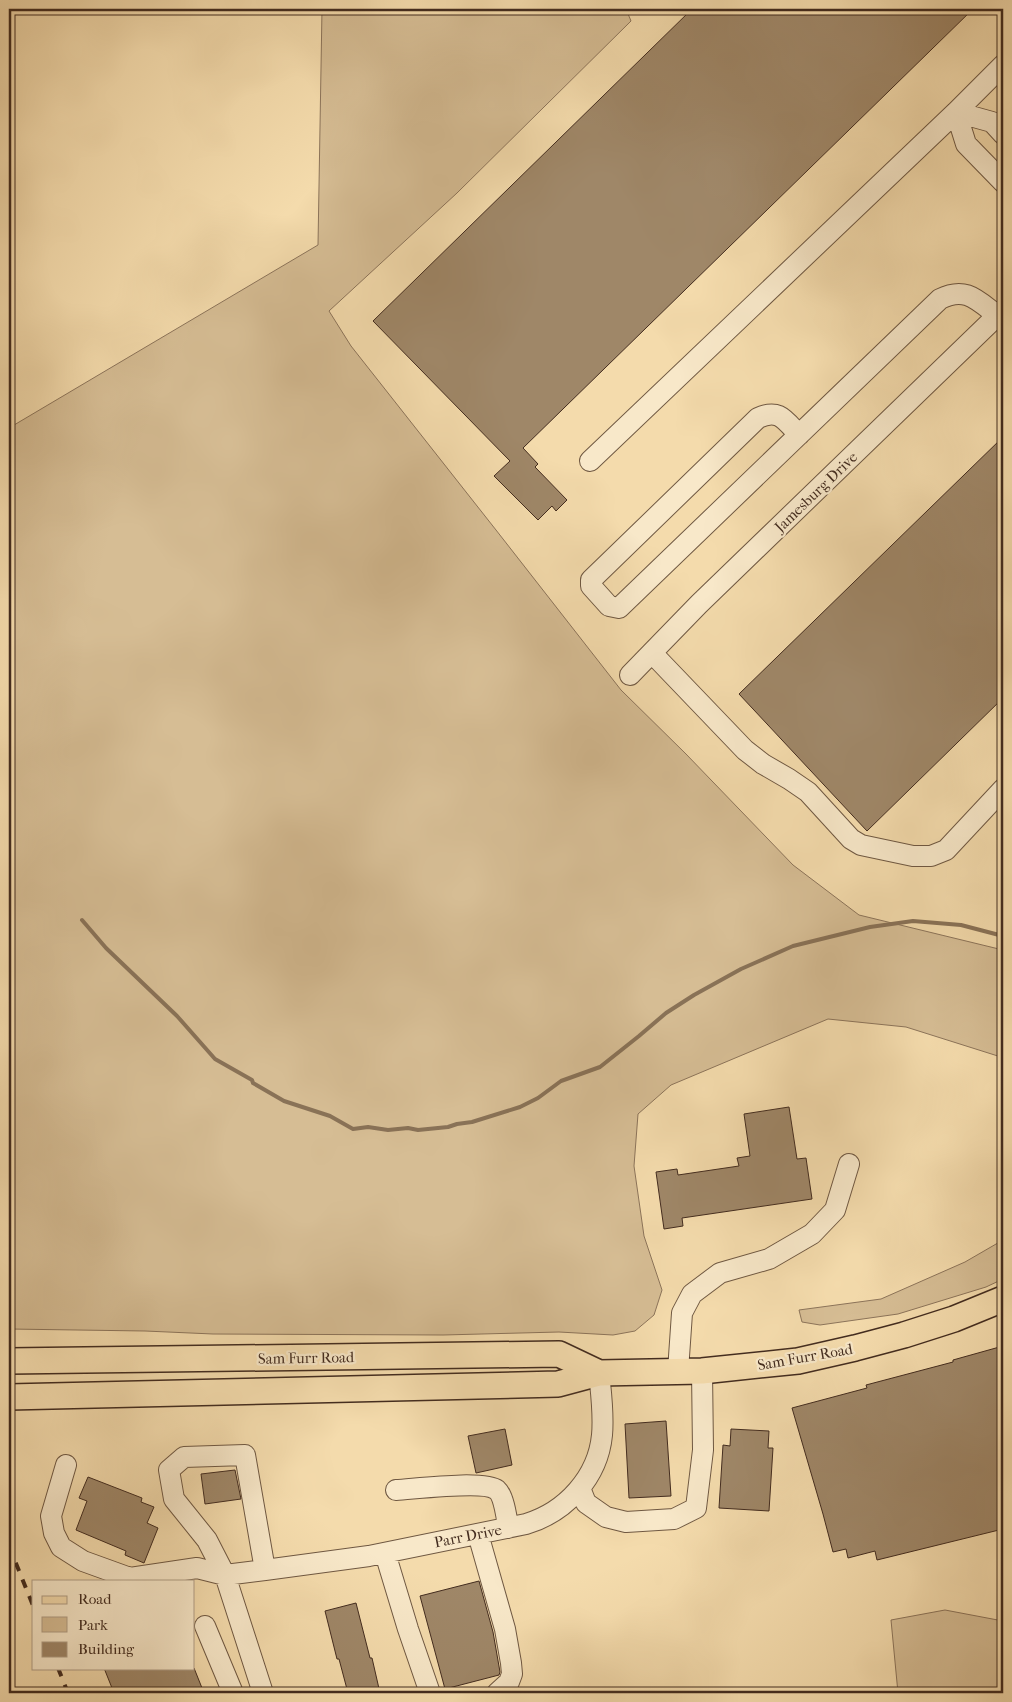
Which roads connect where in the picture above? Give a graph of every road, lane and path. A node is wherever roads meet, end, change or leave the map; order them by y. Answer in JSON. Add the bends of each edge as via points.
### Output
{"nodes":[{"id":1,"x":1003,"y":65,"type":"edge"},
{"id":2,"x":956,"y":112,"type":"junction"},
{"id":3,"x":1003,"y":134,"type":"edge"},
{"id":4,"x":1003,"y":182,"type":"edge"},
{"id":5,"x":1001,"y":313,"type":"edge"},
{"id":6,"x":799,"y":435,"type":"junction"},
{"id":7,"x":590,"y":461,"type":"dead end"},
{"id":8,"x":652,"y":653,"type":"junction"},
{"id":9,"x":630,"y":675,"type":"dead end"},
{"id":10,"x":1003,"y":789,"type":"edge"},
{"id":11,"x":849,"y":1164,"type":"dead end"},
{"id":12,"x":1003,"y":1300,"type":"edge"},
{"id":13,"x":9,"y":1361,"type":"edge"},
{"id":14,"x":690,"y":1371,"type":"junction"},
{"id":15,"x":600,"y":1373,"type":"junction"},
{"id":16,"x":9,"y":1397,"type":"edge"},
{"id":17,"x":66,"y":1465,"type":"dead end"},
{"id":18,"x":580,"y":1488,"type":"junction"},
{"id":19,"x":396,"y":1490,"type":"dead end"},
{"id":20,"x":508,"y":1528,"type":"junction"},
{"id":21,"x":478,"y":1534,"type":"junction"},
{"id":22,"x":385,"y":1553,"type":"junction"},
{"id":23,"x":265,"y":1570,"type":"junction"},
{"id":24,"x":225,"y":1575,"type":"junction"},
{"id":25,"x":204,"y":1626,"type":"dead end"},
{"id":26,"x":250,"y":1653,"type":"junction"},
{"id":27,"x":220,"y":1664,"type":"junction"},
{"id":28,"x":233,"y":1693,"type":"edge"},
{"id":29,"x":263,"y":1693,"type":"edge"},
{"id":30,"x":430,"y":1693,"type":"edge"},
{"id":31,"x":497,"y":1693,"type":"edge"}],
"edges":[{"from":1,"to":2,"type":"street"},
{"from":2,"to":3,"type":"street","via":[[992,122]]},
{"from":2,"to":4,"type":"street","via":[[966,144]]},
{"from":2,"to":7,"type":"street"},
{"from":5,"to":6,"type":"street","via":[[961,294],[951,294],[940,300]]},
{"from":5,"to":8,"type":"street","name":"Jamesburg Drive"},
{"from":6,"to":6,"type":"street","via":[[618,608],[609,606],[591,586],[591,580],[758,418],[774,413],[783,417]]},
{"from":8,"to":9,"type":"street","name":"Jamesburg Drive"},
{"from":8,"to":10,"type":"street","via":[[746,750],[808,792],[861,845],[913,856],[931,856],[946,850]]},
{"from":11,"to":14,"type":"street","via":[[835,1210],[812,1234],[769,1259],[720,1273],[692,1294],[682,1312]]},
{"from":12,"to":14,"type":"main road","name":"Sam Furr Road","via":[[954,1319],[798,1361]]},
{"from":13,"to":15,"type":"main road","name":"Sam Furr Road","via":[[559,1354]]},
{"from":14,"to":15,"type":"main road","name":"Sam Furr Road"},
{"from":14,"to":18,"type":"street","via":[[702,1450],[696,1508],[674,1519],[626,1522],[606,1517],[586,1503]]},
{"from":15,"to":16,"type":"main road","name":"Sam Furr Road","via":[[558,1384]]},
{"from":15,"to":18,"type":"street","name":"Parr Drive","via":[[602,1436],[594,1465]]},
{"from":17,"to":24,"type":"street","via":[[51,1516],[61,1547],[83,1560],[130,1578],[197,1568]]},
{"from":18,"to":20,"type":"street","name":"Parr Drive","via":[[554,1512],[539,1520]]},
{"from":19,"to":20,"type":"street","via":[[471,1485],[498,1490]]},
{"from":20,"to":21,"type":"street","name":"Parr Drive"},
{"from":21,"to":22,"type":"street","name":"Parr Drive"},
{"from":21,"to":31,"type":"street","via":[[505,1629],[511,1663],[510,1682]]},
{"from":22,"to":23,"type":"street","name":"Parr Drive"},
{"from":22,"to":30,"type":"street"},
{"from":23,"to":24,"type":"street","name":"Parr Drive"},
{"from":23,"to":24,"type":"street","via":[[245,1455],[184,1458],[169,1470],[174,1499],[207,1540]]},
{"from":24,"to":26,"type":"street"},
{"from":25,"to":27,"type":"street"},
{"from":26,"to":27,"type":"street"},
{"from":26,"to":29,"type":"street"},
{"from":27,"to":28,"type":"street"}]}
